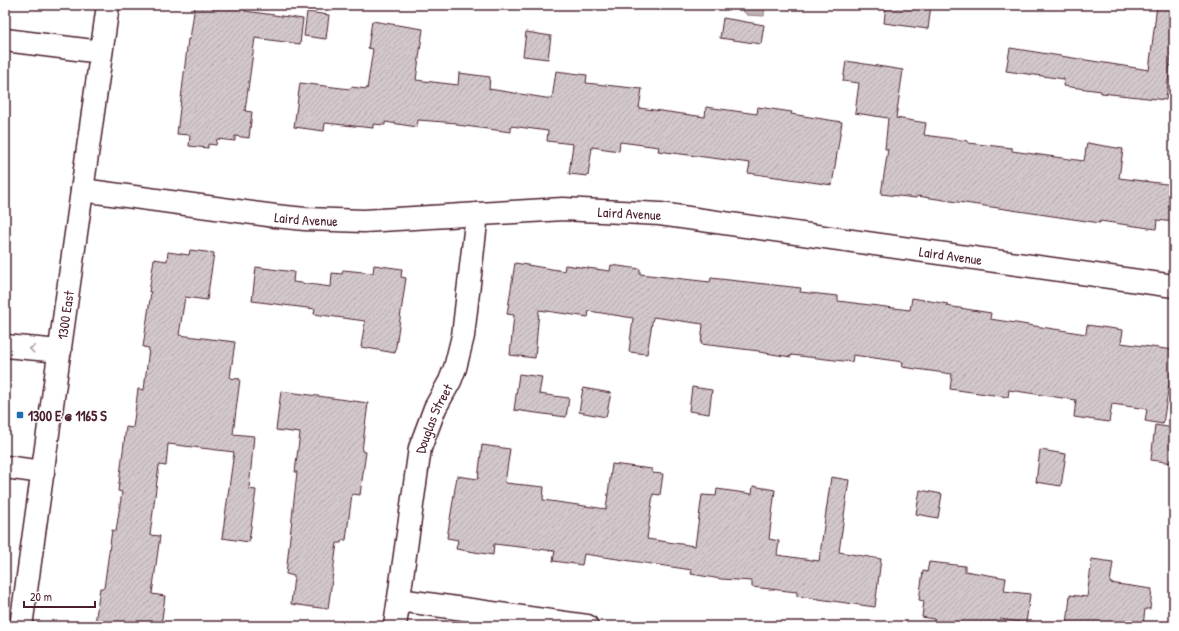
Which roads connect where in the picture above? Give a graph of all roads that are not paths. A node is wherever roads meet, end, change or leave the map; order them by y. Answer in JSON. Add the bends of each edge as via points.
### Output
{"nodes":[{"id":1,"x":108,"y":5,"type":"edge"},
{"id":2,"x":5,"y":40,"type":"edge"},
{"id":3,"x":101,"y":52,"type":"junction"},
{"id":4,"x":82,"y":190,"type":"junction"},
{"id":5,"x":477,"y":214,"type":"junction"},
{"id":6,"x":1174,"y":286,"type":"edge"},
{"id":7,"x":5,"y":346,"type":"edge"},
{"id":8,"x":60,"y":351,"type":"junction"},
{"id":9,"x":5,"y":467,"type":"edge"},
{"id":10,"x":43,"y":472,"type":"junction"},
{"id":11,"x":399,"y":600,"type":"junction"},
{"id":12,"x":21,"y":626,"type":"edge"},
{"id":13,"x":395,"y":626,"type":"edge"},
{"id":14,"x":586,"y":626,"type":"edge"}],
"edges":[{"from":1,"to":3,"type":"street","name":"1300 East"},
{"from":2,"to":3,"type":"street"},
{"from":3,"to":4,"type":"street","name":"1300 East"},
{"from":4,"to":5,"type":"street","name":"Laird Avenue","via":[[305,219],[364,221]]},
{"from":4,"to":8,"type":"street","name":"1300 East"},
{"from":5,"to":6,"type":"street","name":"Laird Avenue","via":[[563,209],[660,214]]},
{"from":5,"to":11,"type":"street","name":"Douglas Street","via":[[460,354],[420,448]]},
{"from":8,"to":7,"type":"street","one_way":true},
{"from":8,"to":10,"type":"street","name":"1300 East"},
{"from":9,"to":10,"type":"street"},
{"from":10,"to":12,"type":"street","name":"1300 East"},
{"from":11,"to":13,"type":"street","name":"Douglas Street"},
{"from":11,"to":14,"type":"street"}]}
